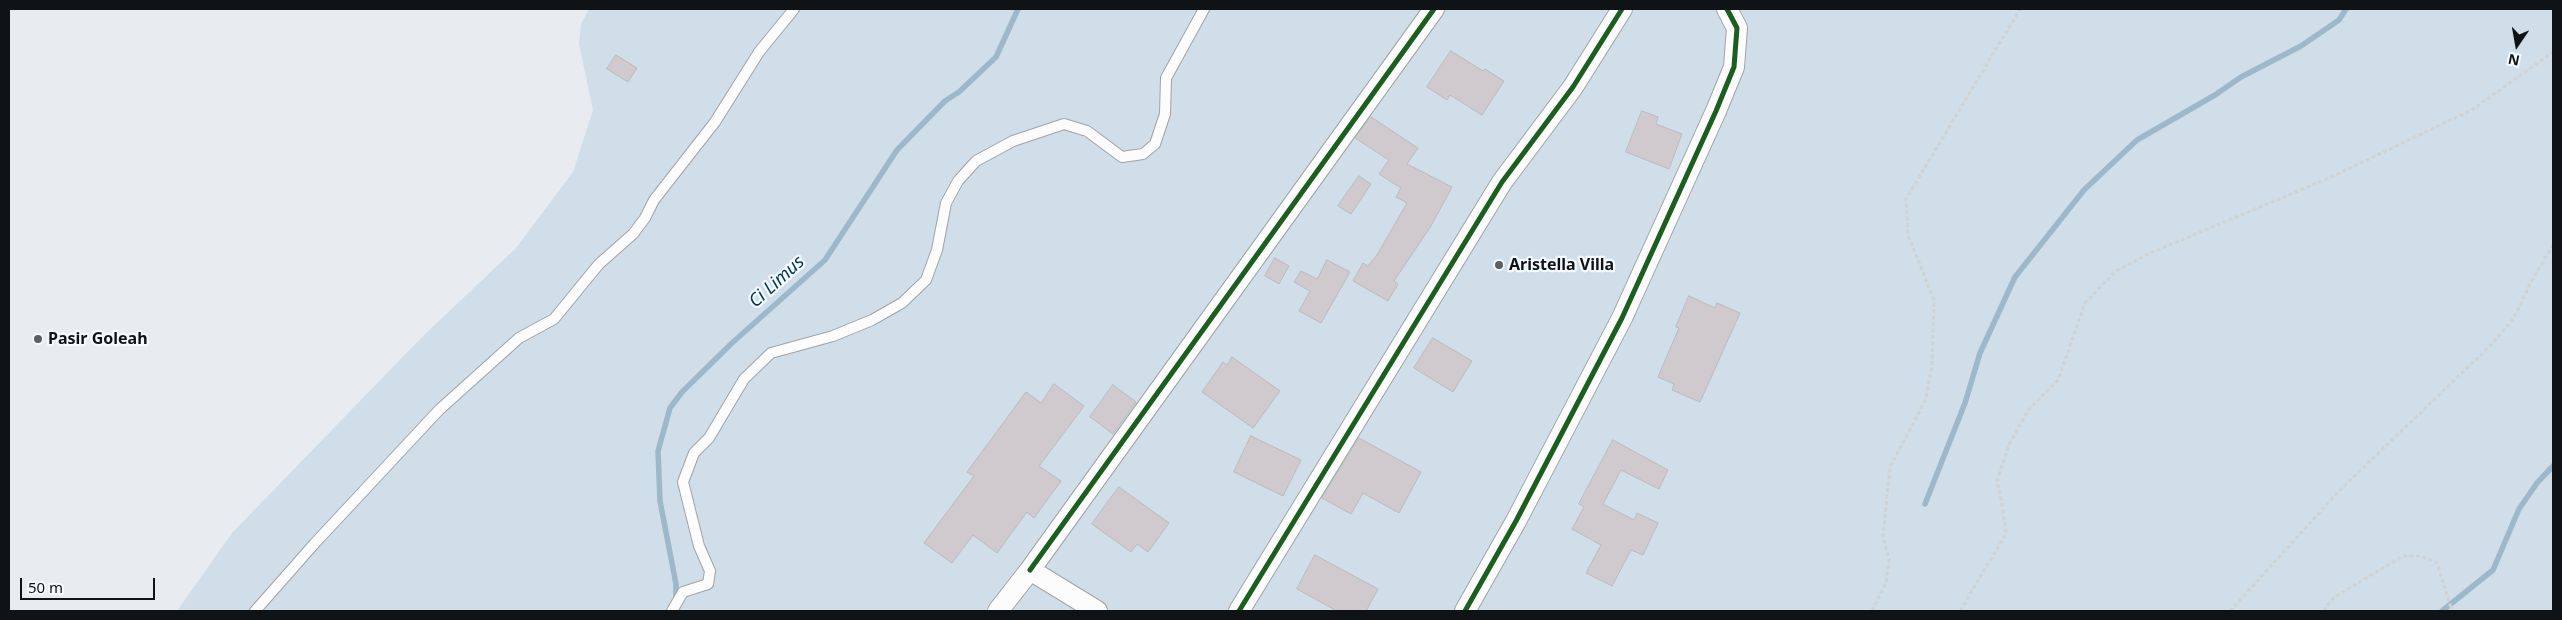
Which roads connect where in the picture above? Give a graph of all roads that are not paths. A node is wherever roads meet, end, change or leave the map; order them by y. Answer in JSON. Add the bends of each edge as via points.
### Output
{"nodes":[{"id":1,"x":794,"y":9,"type":"edge"},
{"id":2,"x":1204,"y":9,"type":"edge"},
{"id":3,"x":1434,"y":9,"type":"edge"},
{"id":4,"x":1622,"y":9,"type":"edge"},
{"id":5,"x":1727,"y":9,"type":"edge"},
{"id":6,"x":1030,"y":570,"type":"junction"},
{"id":7,"x":255,"y":611,"type":"edge"},
{"id":8,"x":672,"y":611,"type":"edge"},
{"id":9,"x":998,"y":611,"type":"edge"},
{"id":10,"x":1097,"y":611,"type":"edge"},
{"id":11,"x":1239,"y":611,"type":"edge"},
{"id":12,"x":1465,"y":611,"type":"edge"}],
"edges":[{"from":1,"to":7,"type":"lane","via":[[759,52],[715,122],[654,200],[633,234],[599,264],[554,319],[519,338],[439,410]]},
{"from":2,"to":8,"type":"lane","via":[[1166,78],[1166,114],[1154,144],[1143,154],[1122,157],[1086,131],[1064,124],[1013,141],[976,161],[958,181],[946,203],[937,250],[926,280],[902,303],[872,320],[832,336],[771,353],[744,378],[709,438],[694,453],[683,482],[699,546],[710,571],[708,584],[683,592]]},
{"from":3,"to":6,"type":"street"},
{"from":4,"to":11,"type":"street","via":[[1573,86],[1502,182]]},
{"from":5,"to":12,"type":"street","via":[[1737,28],[1734,67],[1716,111],[1622,318]]},
{"from":6,"to":9,"type":"street"},
{"from":6,"to":10,"type":"street"}]}
